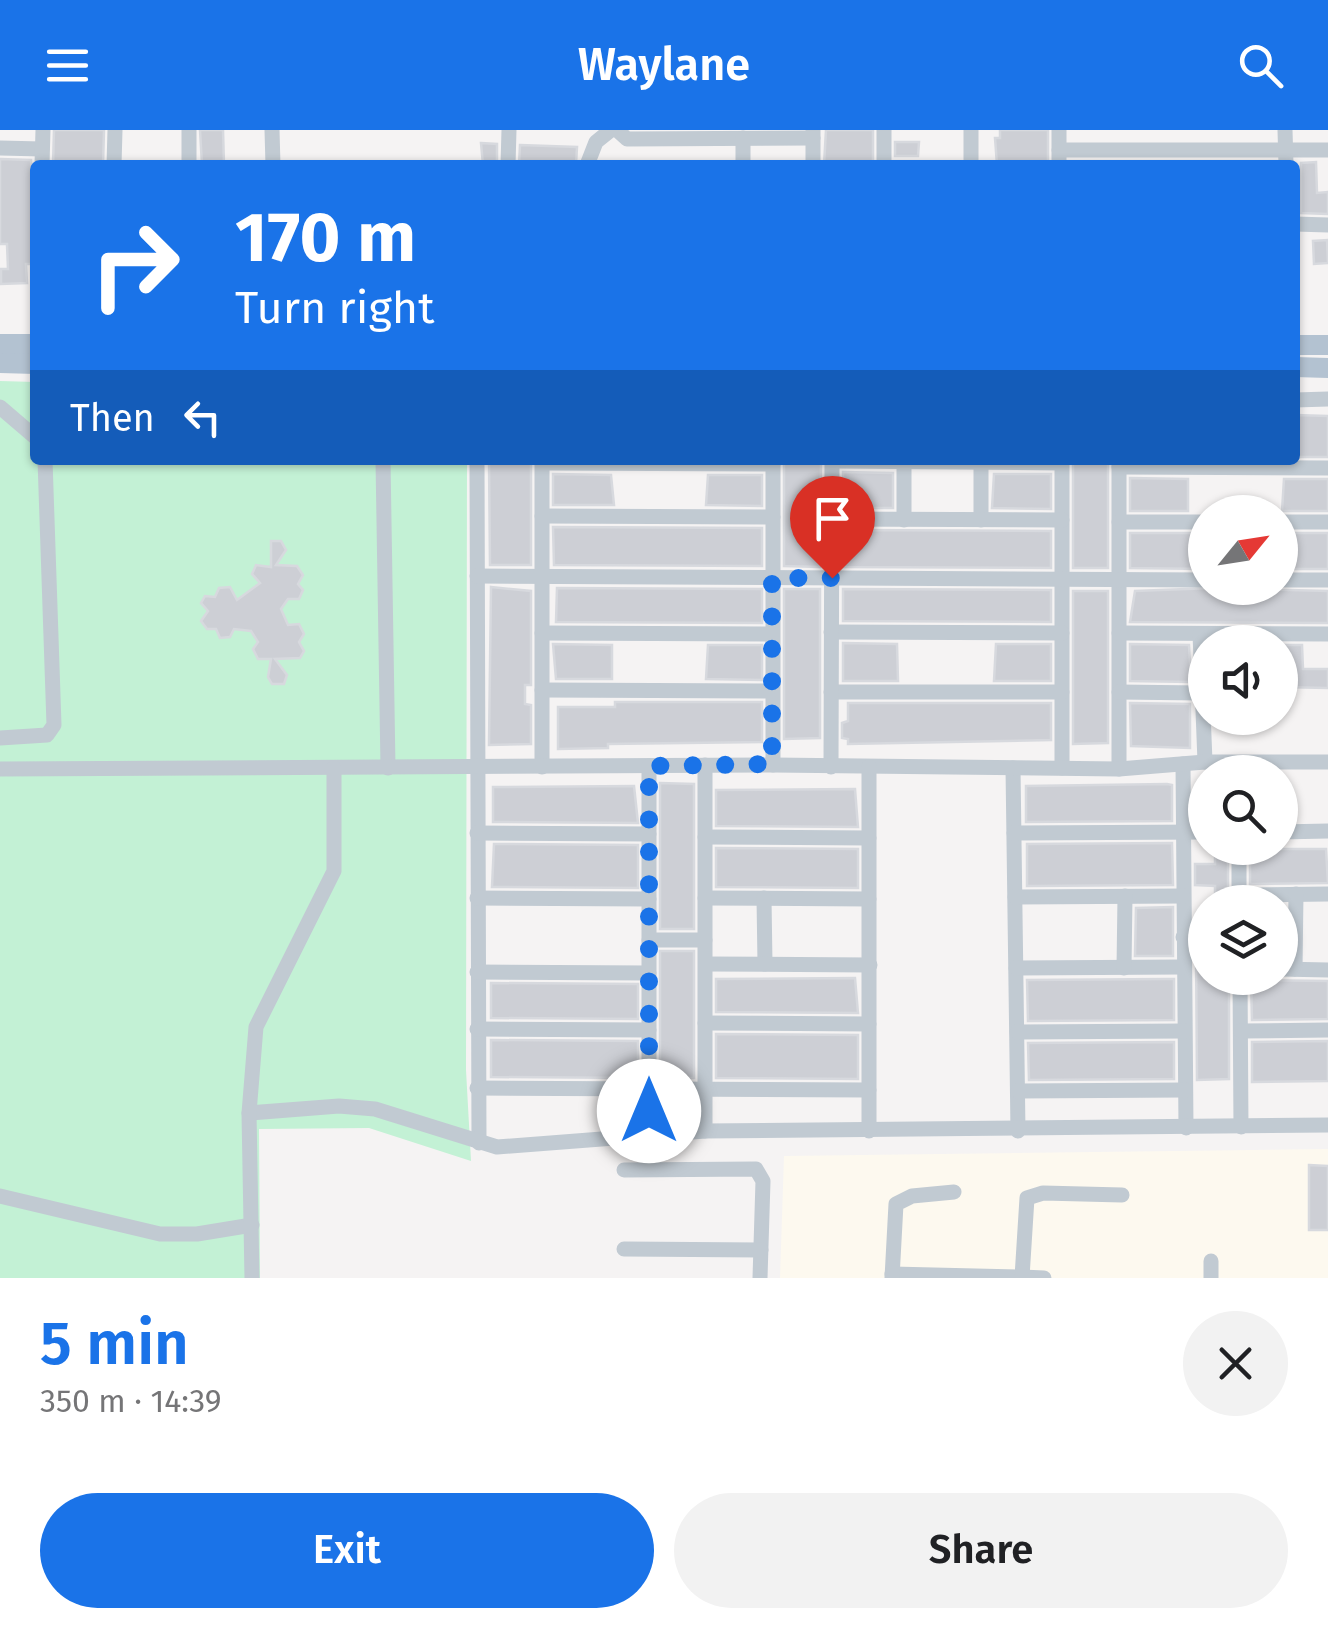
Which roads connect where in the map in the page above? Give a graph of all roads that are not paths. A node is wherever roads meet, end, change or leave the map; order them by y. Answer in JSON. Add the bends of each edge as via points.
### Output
{"nodes":[{"id":1,"x":42,"y":130,"type":"edge"},
{"id":2,"x":114,"y":130,"type":"edge"},
{"id":3,"x":189,"y":130,"type":"edge"},
{"id":4,"x":272,"y":130,"type":"edge"},
{"id":5,"x":509,"y":130,"type":"edge"},
{"id":6,"x":614,"y":130,"type":"edge"},
{"id":7,"x":884,"y":130,"type":"edge"},
{"id":8,"x":971,"y":130,"type":"edge"},
{"id":9,"x":1059,"y":130,"type":"edge"},
{"id":10,"x":1286,"y":130,"type":"edge"},
{"id":11,"x":812,"y":134,"type":"edge"},
{"id":12,"x":744,"y":138,"type":"junction"},
{"id":13,"x":0,"y":148,"type":"edge"},
{"id":14,"x":1328,"y":150,"type":"edge"},
{"id":15,"x":42,"y":157,"type":"edge"},
{"id":16,"x":1059,"y":157,"type":"edge"},
{"id":17,"x":1206,"y":157,"type":"edge"},
{"id":18,"x":1286,"y":157,"type":"edge"},
{"id":19,"x":114,"y":160,"type":"edge"},
{"id":20,"x":188,"y":160,"type":"edge"},
{"id":21,"x":273,"y":160,"type":"edge"},
{"id":22,"x":508,"y":160,"type":"edge"},
{"id":23,"x":589,"y":160,"type":"edge"},
{"id":24,"x":744,"y":160,"type":"edge"},
{"id":25,"x":812,"y":160,"type":"edge"},
{"id":26,"x":884,"y":160,"type":"edge"},
{"id":27,"x":972,"y":160,"type":"edge"},
{"id":28,"x":1300,"y":224,"type":"edge"},
{"id":29,"x":1328,"y":224,"type":"edge"},
{"id":30,"x":0,"y":344,"type":"edge"},
{"id":31,"x":30,"y":344,"type":"edge"},
{"id":32,"x":1300,"y":345,"type":"edge"},
{"id":33,"x":1328,"y":345,"type":"edge"},
{"id":34,"x":0,"y":364,"type":"edge"},
{"id":35,"x":30,"y":364,"type":"edge"},
{"id":36,"x":1300,"y":367,"type":"edge"},
{"id":37,"x":1328,"y":368,"type":"edge"},
{"id":38,"x":1328,"y":399,"type":"edge"},
{"id":39,"x":1300,"y":400,"type":"edge"},
{"id":40,"x":0,"y":406,"type":"edge"},
{"id":41,"x":30,"y":432,"type":"edge"},
{"id":42,"x":45,"y":465,"type":"edge"},
{"id":43,"x":383,"y":465,"type":"edge"},
{"id":44,"x":477,"y":465,"type":"edge"},
{"id":45,"x":542,"y":465,"type":"edge"},
{"id":46,"x":772,"y":465,"type":"edge"},
{"id":47,"x":832,"y":465,"type":"edge"},
{"id":48,"x":904,"y":465,"type":"edge"},
{"id":49,"x":981,"y":465,"type":"edge"},
{"id":50,"x":1062,"y":465,"type":"edge"},
{"id":51,"x":1119,"y":465,"type":"edge"},
{"id":52,"x":1171,"y":465,"type":"edge"},
{"id":53,"x":1328,"y":468,"type":"edge"},
{"id":54,"x":542,"y":516,"type":"junction"},
{"id":55,"x":772,"y":517,"type":"junction"},
{"id":56,"x":832,"y":519,"type":"junction"},
{"id":57,"x":904,"y":520,"type":"junction"},
{"id":58,"x":981,"y":520,"type":"junction"},
{"id":59,"x":1062,"y":520,"type":"junction"},
{"id":60,"x":1119,"y":522,"type":"junction"},
{"id":61,"x":1188,"y":522,"type":"edge"},
{"id":62,"x":1298,"y":522,"type":"edge"},
{"id":63,"x":1328,"y":522,"type":"edge"},
{"id":64,"x":477,"y":576,"type":"junction"},
{"id":65,"x":542,"y":576,"type":"junction"},
{"id":66,"x":772,"y":578,"type":"junction"},
{"id":67,"x":832,"y":578,"type":"junction"},
{"id":68,"x":1062,"y":579,"type":"junction"},
{"id":69,"x":1119,"y":579,"type":"junction"},
{"id":70,"x":1188,"y":580,"type":"edge"},
{"id":71,"x":1298,"y":580,"type":"edge"},
{"id":72,"x":1328,"y":580,"type":"edge"},
{"id":73,"x":832,"y":632,"type":"junction"},
{"id":74,"x":542,"y":633,"type":"junction"},
{"id":75,"x":1062,"y":633,"type":"junction"},
{"id":76,"x":772,"y":634,"type":"junction"},
{"id":77,"x":1120,"y":634,"type":"junction"},
{"id":78,"x":1188,"y":634,"type":"edge"},
{"id":79,"x":1298,"y":634,"type":"edge"},
{"id":80,"x":1328,"y":634,"type":"edge"},
{"id":81,"x":542,"y":690,"type":"junction"},
{"id":82,"x":772,"y":692,"type":"junction"},
{"id":83,"x":832,"y":692,"type":"junction"},
{"id":84,"x":1062,"y":692,"type":"junction"},
{"id":85,"x":1119,"y":692,"type":"junction"},
{"id":86,"x":1188,"y":693,"type":"edge"},
{"id":87,"x":0,"y":738,"type":"edge"},
{"id":88,"x":1298,"y":762,"type":"edge"},
{"id":89,"x":1328,"y":762,"type":"edge"},
{"id":90,"x":772,"y":764,"type":"junction"},
{"id":91,"x":1183,"y":764,"type":"junction"},
{"id":92,"x":1188,"y":764,"type":"edge"},
{"id":93,"x":706,"y":765,"type":"junction"},
{"id":94,"x":649,"y":766,"type":"junction"},
{"id":95,"x":542,"y":767,"type":"junction"},
{"id":96,"x":831,"y":767,"type":"junction"},
{"id":97,"x":869,"y":767,"type":"junction"},
{"id":98,"x":334,"y":768,"type":"junction"},
{"id":99,"x":388,"y":768,"type":"junction"},
{"id":100,"x":477,"y":768,"type":"junction"},
{"id":101,"x":1013,"y":768,"type":"junction"},
{"id":102,"x":1062,"y":768,"type":"junction"},
{"id":103,"x":0,"y":769,"type":"edge"},
{"id":104,"x":1120,"y":769,"type":"junction"},
{"id":105,"x":1014,"y":832,"type":"junction"},
{"id":106,"x":1182,"y":832,"type":"junction"},
{"id":107,"x":1188,"y":832,"type":"edge"},
{"id":108,"x":1298,"y":832,"type":"edge"},
{"id":109,"x":1328,"y":832,"type":"edge"},
{"id":110,"x":477,"y":833,"type":"junction"},
{"id":111,"x":649,"y":834,"type":"junction"},
{"id":112,"x":706,"y":837,"type":"junction"},
{"id":113,"x":870,"y":838,"type":"junction"},
{"id":114,"x":1298,"y":894,"type":"edge"},
{"id":115,"x":1328,"y":894,"type":"edge"},
{"id":116,"x":1015,"y":896,"type":"junction"},
{"id":117,"x":1125,"y":896,"type":"junction"},
{"id":118,"x":1183,"y":896,"type":"junction"},
{"id":119,"x":477,"y":898,"type":"junction"},
{"id":120,"x":705,"y":898,"type":"junction"},
{"id":121,"x":764,"y":898,"type":"junction"},
{"id":122,"x":649,"y":899,"type":"junction"},
{"id":123,"x":870,"y":899,"type":"junction"},
{"id":124,"x":1183,"y":937,"type":"junction"},
{"id":125,"x":1188,"y":937,"type":"edge"},
{"id":126,"x":649,"y":940,"type":"junction"},
{"id":127,"x":706,"y":940,"type":"junction"},
{"id":128,"x":706,"y":964,"type":"junction"},
{"id":129,"x":765,"y":964,"type":"junction"},
{"id":130,"x":870,"y":965,"type":"junction"},
{"id":131,"x":1182,"y":967,"type":"junction"},
{"id":132,"x":1016,"y":968,"type":"junction"},
{"id":133,"x":1124,"y":968,"type":"junction"},
{"id":134,"x":1298,"y":970,"type":"edge"},
{"id":135,"x":1328,"y":970,"type":"edge"},
{"id":136,"x":477,"y":972,"type":"junction"},
{"id":137,"x":649,"y":973,"type":"junction"},
{"id":138,"x":1240,"y":995,"type":"edge"},
{"id":139,"x":704,"y":1023,"type":"junction"},
{"id":140,"x":870,"y":1024,"type":"junction"},
{"id":141,"x":477,"y":1029,"type":"junction"},
{"id":142,"x":649,"y":1030,"type":"junction"},
{"id":143,"x":1328,"y":1030,"type":"edge"},
{"id":144,"x":1184,"y":1031,"type":"junction"},
{"id":145,"x":1241,"y":1031,"type":"junction"},
{"id":146,"x":1017,"y":1032,"type":"junction"},
{"id":147,"x":477,"y":1088,"type":"junction"},
{"id":148,"x":649,"y":1089,"type":"junction"},
{"id":149,"x":705,"y":1089,"type":"junction"},
{"id":150,"x":869,"y":1090,"type":"junction"},
{"id":151,"x":1018,"y":1090,"type":"junction"},
{"id":152,"x":1184,"y":1090,"type":"junction"},
{"id":153,"x":249,"y":1112,"type":"junction"},
{"id":154,"x":1328,"y":1125,"type":"edge"},
{"id":155,"x":1241,"y":1126,"type":"junction"},
{"id":156,"x":1186,"y":1128,"type":"junction"},
{"id":157,"x":705,"y":1131,"type":"junction"},
{"id":158,"x":869,"y":1131,"type":"junction"},
{"id":159,"x":1018,"y":1131,"type":"junction"},
{"id":160,"x":649,"y":1133,"type":"junction"},
{"id":161,"x":478,"y":1144,"type":"junction"},
{"id":162,"x":624,"y":1170,"type":"dead end"},
{"id":163,"x":649,"y":1170,"type":"junction"},
{"id":164,"x":954,"y":1192,"type":"dead end"},
{"id":165,"x":1122,"y":1195,"type":"dead end"},
{"id":166,"x":0,"y":1196,"type":"edge"},
{"id":167,"x":252,"y":1225,"type":"junction"},
{"id":168,"x":624,"y":1249,"type":"dead end"},
{"id":169,"x":760,"y":1250,"type":"junction"},
{"id":170,"x":892,"y":1276,"type":"edge"},
{"id":171,"x":252,"y":1278,"type":"edge"},
{"id":172,"x":760,"y":1278,"type":"edge"},
{"id":173,"x":1022,"y":1278,"type":"edge"},
{"id":174,"x":1044,"y":1278,"type":"edge"}],
"edges":[{"from":1,"to":15,"type":"street"},
{"from":2,"to":19,"type":"street"},
{"from":3,"to":20,"type":"street"},
{"from":4,"to":21,"type":"street"},
{"from":5,"to":22,"type":"street"},
{"from":6,"to":12,"type":"street","via":[[627,139]]},
{"from":6,"to":23,"type":"street","via":[[596,142]]},
{"from":7,"to":26,"type":"street"},
{"from":8,"to":27,"type":"street"},
{"from":9,"to":16,"type":"street"},
{"from":10,"to":18,"type":"street"},
{"from":11,"to":12,"type":"street"},
{"from":11,"to":25,"type":"street"},
{"from":12,"to":24,"type":"street"},
{"from":13,"to":15,"type":"street"},
{"from":14,"to":18,"type":"street"},
{"from":16,"to":17,"type":"street"},
{"from":17,"to":18,"type":"street"},
{"from":28,"to":29,"type":"street"},
{"from":30,"to":31,"type":"main road"},
{"from":32,"to":33,"type":"main road"},
{"from":34,"to":35,"type":"main road"},
{"from":36,"to":37,"type":"main road"},
{"from":38,"to":39,"type":"street"},
{"from":40,"to":41,"type":"street"},
{"from":42,"to":87,"type":"street","via":[[54,724],[47,735]]},
{"from":43,"to":99,"type":"street"},
{"from":44,"to":64,"type":"street"},
{"from":45,"to":54,"type":"street"},
{"from":46,"to":55,"type":"street"},
{"from":47,"to":56,"type":"street"},
{"from":48,"to":57,"type":"street"},
{"from":49,"to":58,"type":"street"},
{"from":50,"to":59,"type":"street"},
{"from":51,"to":60,"type":"street"},
{"from":52,"to":53,"type":"street"},
{"from":54,"to":55,"type":"street"},
{"from":54,"to":65,"type":"street"},
{"from":55,"to":66,"type":"street"},
{"from":56,"to":57,"type":"street"},
{"from":56,"to":67,"type":"street"},
{"from":57,"to":58,"type":"street"},
{"from":58,"to":59,"type":"street"},
{"from":59,"to":68,"type":"street"},
{"from":60,"to":61,"type":"street"},
{"from":60,"to":69,"type":"street"},
{"from":62,"to":63,"type":"street"},
{"from":64,"to":65,"type":"street"},
{"from":64,"to":100,"type":"street"},
{"from":65,"to":66,"type":"street"},
{"from":65,"to":74,"type":"street"},
{"from":66,"to":67,"type":"street"},
{"from":66,"to":76,"type":"street"},
{"from":67,"to":68,"type":"street"},
{"from":67,"to":73,"type":"street"},
{"from":68,"to":69,"type":"street"},
{"from":68,"to":75,"type":"street"},
{"from":69,"to":70,"type":"street"},
{"from":69,"to":77,"type":"street"},
{"from":71,"to":72,"type":"street"},
{"from":73,"to":75,"type":"street"},
{"from":73,"to":83,"type":"street"},
{"from":74,"to":76,"type":"street"},
{"from":74,"to":81,"type":"street"},
{"from":75,"to":84,"type":"street"},
{"from":76,"to":82,"type":"street"},
{"from":77,"to":78,"type":"street"},
{"from":77,"to":85,"type":"street"},
{"from":79,"to":80,"type":"street"},
{"from":81,"to":82,"type":"street"},
{"from":81,"to":95,"type":"street"},
{"from":82,"to":90,"type":"street"},
{"from":83,"to":84,"type":"street"},
{"from":83,"to":96,"type":"street"},
{"from":84,"to":102,"type":"street"},
{"from":85,"to":86,"type":"street"},
{"from":85,"to":104,"type":"street"},
{"from":88,"to":89,"type":"street"},
{"from":90,"to":93,"type":"street"},
{"from":90,"to":96,"type":"street"},
{"from":91,"to":92,"type":"street"},
{"from":91,"to":104,"type":"street"},
{"from":91,"to":106,"type":"street"},
{"from":93,"to":94,"type":"street"},
{"from":93,"to":112,"type":"street"},
{"from":94,"to":95,"type":"street"},
{"from":94,"to":111,"type":"street"},
{"from":95,"to":100,"type":"street"},
{"from":96,"to":97,"type":"street"},
{"from":97,"to":101,"type":"street"},
{"from":97,"to":113,"type":"street"},
{"from":98,"to":99,"type":"street"},
{"from":98,"to":103,"type":"street"},
{"from":98,"to":153,"type":"street","via":[[334,871],[256,1027]]},
{"from":99,"to":100,"type":"street"},
{"from":100,"to":110,"type":"street"},
{"from":101,"to":102,"type":"street"},
{"from":101,"to":105,"type":"street"},
{"from":102,"to":104,"type":"street"},
{"from":105,"to":106,"type":"street"},
{"from":105,"to":116,"type":"street"},
{"from":106,"to":107,"type":"street"},
{"from":106,"to":118,"type":"street"},
{"from":108,"to":109,"type":"street"},
{"from":110,"to":111,"type":"street"},
{"from":110,"to":119,"type":"street"},
{"from":111,"to":122,"type":"street"},
{"from":112,"to":113,"type":"street"},
{"from":112,"to":120,"type":"street"},
{"from":113,"to":123,"type":"street"},
{"from":114,"to":115,"type":"street"},
{"from":116,"to":117,"type":"street"},
{"from":116,"to":132,"type":"street"},
{"from":117,"to":118,"type":"street"},
{"from":117,"to":133,"type":"street"},
{"from":118,"to":124,"type":"street"},
{"from":119,"to":122,"type":"street"},
{"from":119,"to":136,"type":"street"},
{"from":120,"to":121,"type":"street"},
{"from":120,"to":127,"type":"street"},
{"from":121,"to":123,"type":"street"},
{"from":121,"to":129,"type":"street"},
{"from":122,"to":126,"type":"street"},
{"from":123,"to":130,"type":"street"},
{"from":124,"to":125,"type":"street"},
{"from":124,"to":131,"type":"street"},
{"from":126,"to":127,"type":"street"},
{"from":126,"to":137,"type":"street"},
{"from":127,"to":128,"type":"street"},
{"from":128,"to":129,"type":"street"},
{"from":128,"to":139,"type":"street"},
{"from":129,"to":130,"type":"street"},
{"from":130,"to":140,"type":"street"},
{"from":131,"to":133,"type":"street"},
{"from":131,"to":144,"type":"street"},
{"from":132,"to":133,"type":"street"},
{"from":132,"to":146,"type":"street"},
{"from":134,"to":135,"type":"street"},
{"from":136,"to":137,"type":"street"},
{"from":136,"to":141,"type":"street"},
{"from":137,"to":142,"type":"street"},
{"from":138,"to":145,"type":"street"},
{"from":139,"to":140,"type":"street"},
{"from":139,"to":149,"type":"street"},
{"from":140,"to":150,"type":"street"},
{"from":141,"to":142,"type":"street"},
{"from":141,"to":147,"type":"street"},
{"from":142,"to":148,"type":"street"},
{"from":143,"to":145,"type":"street"},
{"from":144,"to":146,"type":"street"},
{"from":144,"to":152,"type":"street"},
{"from":145,"to":155,"type":"street"},
{"from":146,"to":151,"type":"street"},
{"from":147,"to":148,"type":"street"},
{"from":147,"to":161,"type":"street"},
{"from":148,"to":149,"type":"street"},
{"from":148,"to":160,"type":"street"},
{"from":149,"to":150,"type":"street"},
{"from":149,"to":157,"type":"street"},
{"from":150,"to":158,"type":"street"},
{"from":151,"to":152,"type":"street"},
{"from":151,"to":159,"type":"street"},
{"from":152,"to":156,"type":"street"},
{"from":153,"to":161,"type":"street","via":[[375,1110]]},
{"from":153,"to":167,"type":"street"},
{"from":154,"to":155,"type":"street"},
{"from":155,"to":156,"type":"street"},
{"from":156,"to":159,"type":"street"},
{"from":157,"to":158,"type":"street"},
{"from":157,"to":160,"type":"street"},
{"from":158,"to":159,"type":"street"},
{"from":160,"to":161,"type":"street"},
{"from":160,"to":163,"type":"street"},
{"from":162,"to":163,"type":"street"},
{"from":163,"to":169,"type":"street","via":[[756,1169],[762,1181]]},
{"from":164,"to":170,"type":"street","via":[[896,1204]]},
{"from":165,"to":173,"type":"street","via":[[1027,1198]]},
{"from":166,"to":167,"type":"street","via":[[160,1234]]},
{"from":167,"to":171,"type":"street"},
{"from":168,"to":169,"type":"street"},
{"from":169,"to":172,"type":"street"},
{"from":170,"to":173,"type":"street"},
{"from":173,"to":174,"type":"street"}]}
